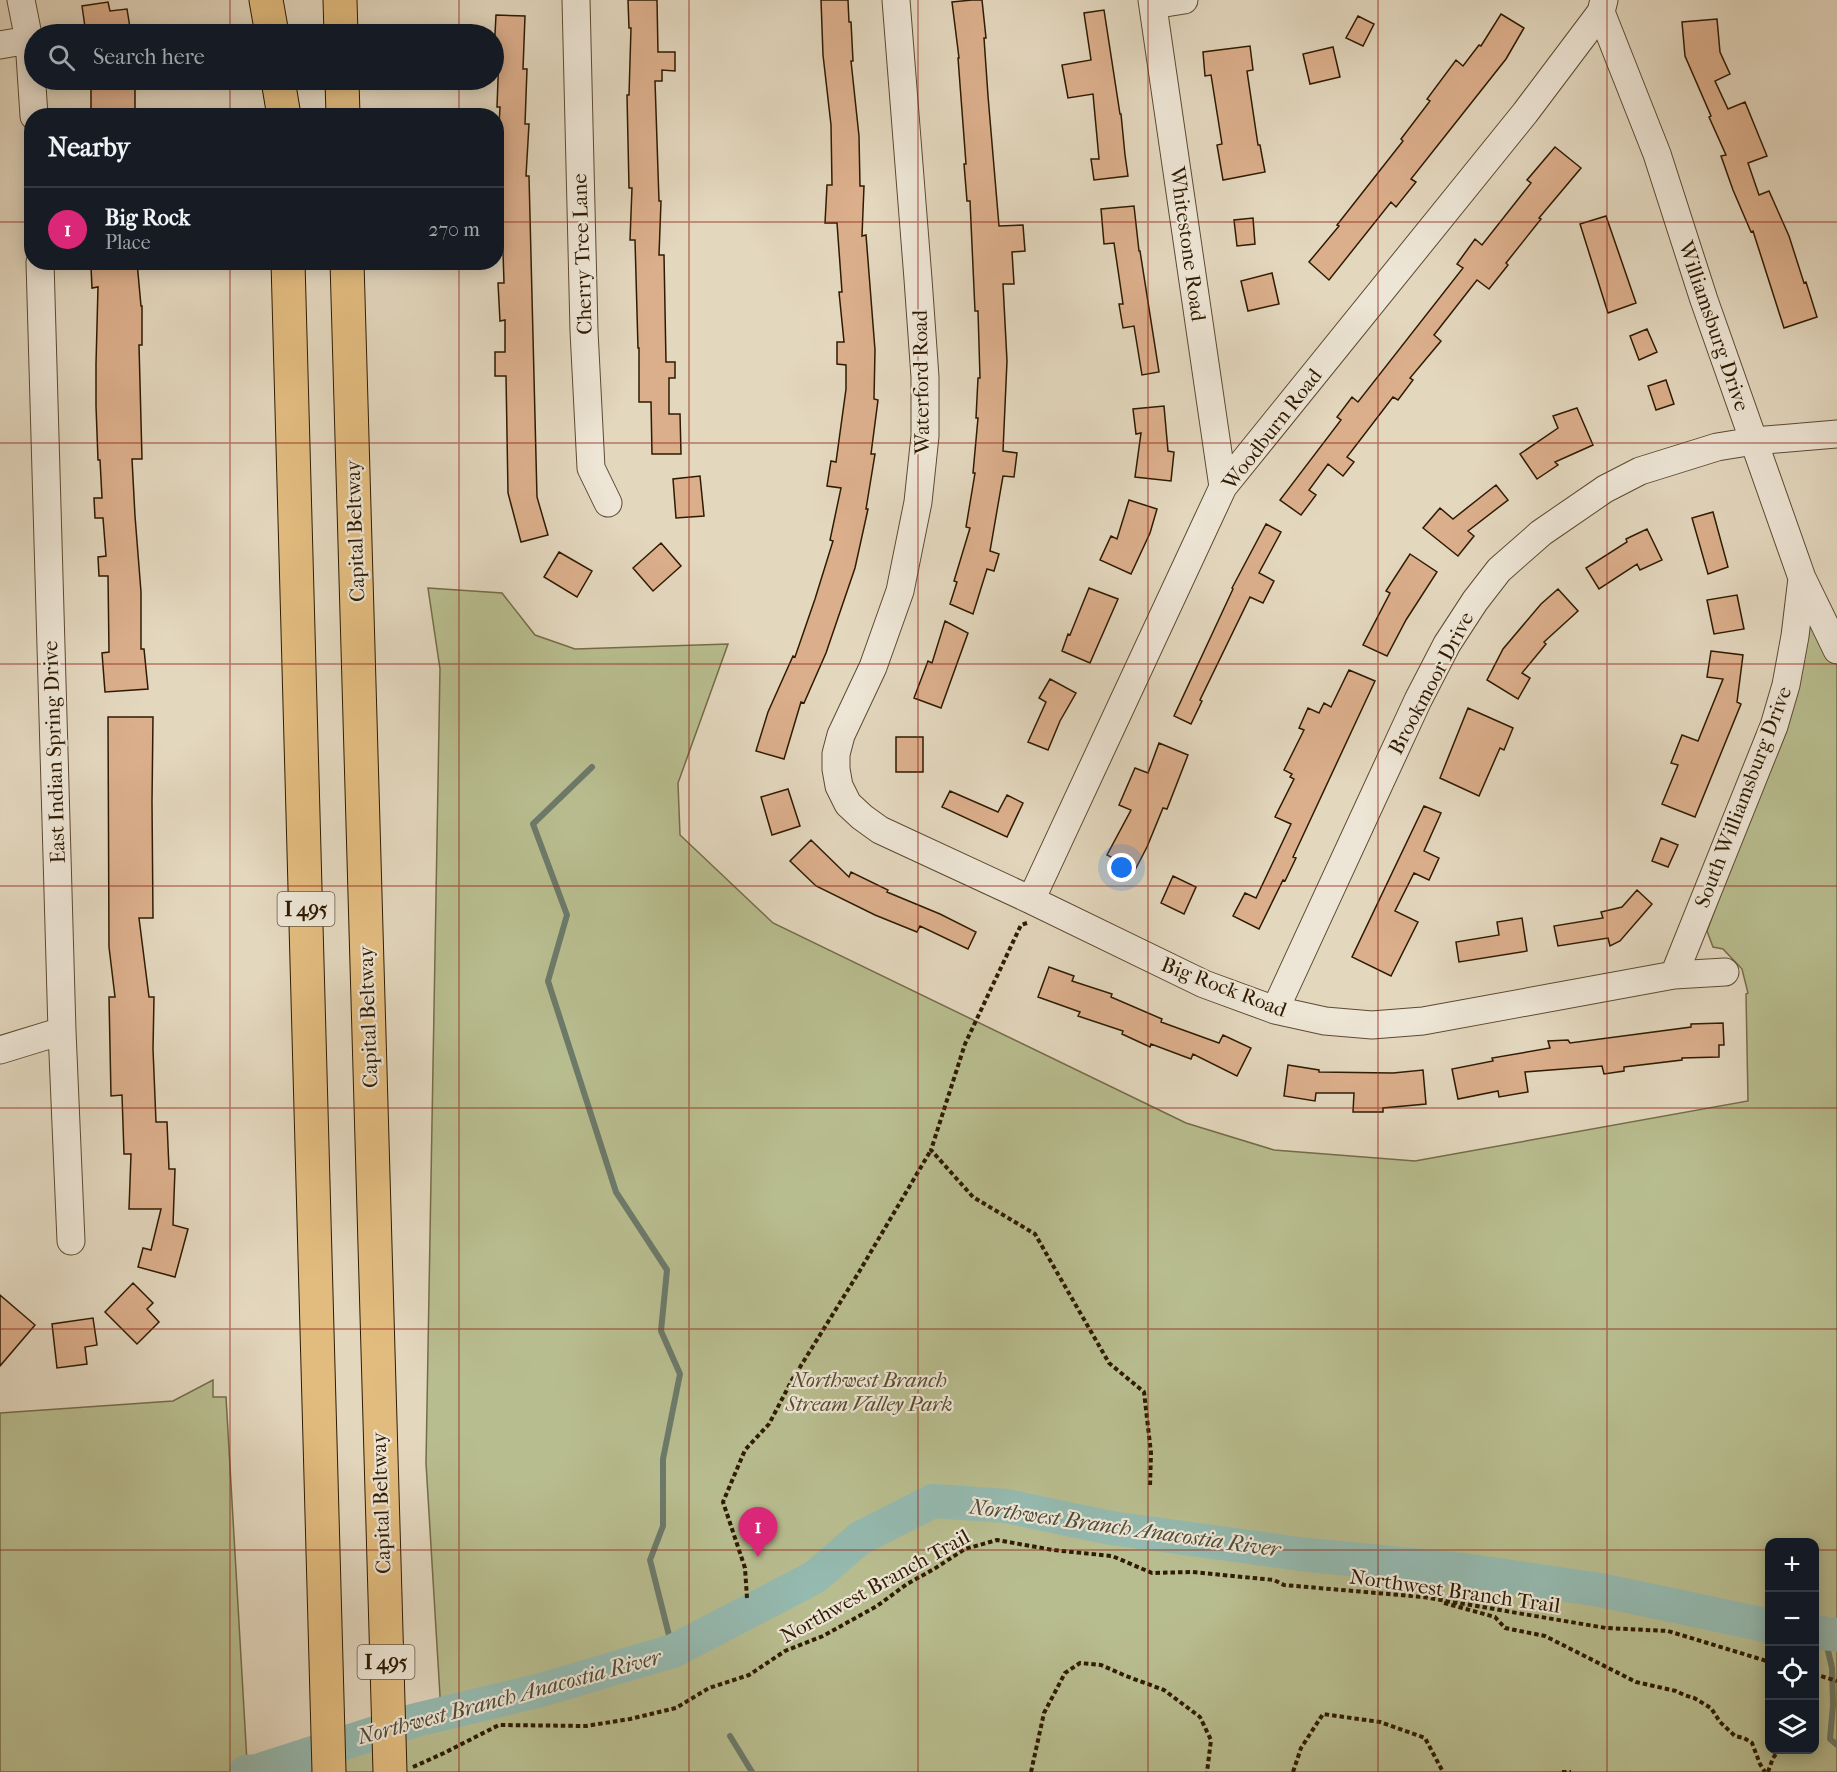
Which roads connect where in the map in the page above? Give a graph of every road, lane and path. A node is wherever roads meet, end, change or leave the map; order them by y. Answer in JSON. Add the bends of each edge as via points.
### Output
{"nodes":[{"id":1,"x":21,"y":0,"type":"edge"},
{"id":2,"x":266,"y":0,"type":"edge"},
{"id":3,"x":281,"y":0,"type":"edge"},
{"id":4,"x":340,"y":0,"type":"edge"},
{"id":5,"x":576,"y":0,"type":"edge"},
{"id":6,"x":896,"y":0,"type":"edge"},
{"id":7,"x":1184,"y":0,"type":"edge"},
{"id":8,"x":1152,"y":2,"type":"edge"},
{"id":9,"x":1602,"y":6,"type":"edge"},
{"id":10,"x":26,"y":24,"type":"edge"},
{"id":11,"x":270,"y":24,"type":"edge"},
{"id":12,"x":282,"y":24,"type":"edge"},
{"id":13,"x":341,"y":24,"type":"edge"},
{"id":14,"x":24,"y":41,"type":"edge"},
{"id":15,"x":0,"y":45,"type":"edge"},
{"id":16,"x":32,"y":90,"type":"edge"},
{"id":17,"x":280,"y":90,"type":"edge"},
{"id":18,"x":284,"y":90,"type":"edge"},
{"id":19,"x":342,"y":90,"type":"edge"},
{"id":20,"x":33,"y":108,"type":"edge"},
{"id":21,"x":283,"y":108,"type":"edge"},
{"id":22,"x":284,"y":108,"type":"edge"},
{"id":23,"x":343,"y":108,"type":"edge"},
{"id":24,"x":40,"y":270,"type":"edge"},
{"id":25,"x":288,"y":270,"type":"edge"},
{"id":26,"x":347,"y":270,"type":"edge"},
{"id":27,"x":1837,"y":434,"type":"edge"},
{"id":28,"x":1754,"y":441,"type":"junction"},
{"id":29,"x":1223,"y":487,"type":"junction"},
{"id":30,"x":608,"y":503,"type":"dead end"},
{"id":31,"x":1802,"y":578,"type":"junction"},
{"id":32,"x":1837,"y":650,"type":"edge"},
{"id":33,"x":839,"y":786,"type":"joint"},
{"id":34,"x":1037,"y":903,"type":"junction"},
{"id":35,"x":1725,"y":972,"type":"dead end"},
{"id":36,"x":1674,"y":975,"type":"junction"},
{"id":37,"x":1275,"y":1010,"type":"junction"},
{"id":38,"x":62,"y":1031,"type":"junction"},
{"id":39,"x":0,"y":1050,"type":"edge"},
{"id":40,"x":932,"y":1150,"type":"junction"},
{"id":41,"x":71,"y":1241,"type":"dead end"},
{"id":42,"x":1150,"y":1486,"type":"dead end"},
{"id":43,"x":1423,"y":1597,"type":"junction"},
{"id":44,"x":747,"y":1598,"type":"dead end"},
{"id":45,"x":1765,"y":1660,"type":"edge"},
{"id":46,"x":1819,"y":1675,"type":"edge"},
{"id":47,"x":1837,"y":1681,"type":"edge"},
{"id":48,"x":1776,"y":1754,"type":"edge"},
{"id":49,"x":401,"y":1770,"type":"edge"},
{"id":50,"x":329,"y":1772,"type":"edge"},
{"id":51,"x":1031,"y":1772,"type":"edge"},
{"id":52,"x":1207,"y":1772,"type":"edge"},
{"id":53,"x":1293,"y":1772,"type":"edge"},
{"id":54,"x":1443,"y":1772,"type":"edge"},
{"id":55,"x":1562,"y":1772,"type":"edge"},
{"id":56,"x":1571,"y":1772,"type":"edge"},
{"id":57,"x":1767,"y":1772,"type":"edge"}],
"edges":[{"from":1,"to":10,"type":"street"},
{"from":2,"to":11,"type":"highway"},
{"from":3,"to":12,"type":"highway"},
{"from":4,"to":13,"type":"highway"},
{"from":5,"to":30,"type":"street","name":"Cherry Tree Lane","via":[[591,468]]},
{"from":6,"to":33,"type":"street","name":"Waterford Road","via":[[925,377],[925,436],[918,502],[900,591],[873,667],[841,735],[836,754]]},
{"from":7,"to":8,"type":"street"},
{"from":8,"to":29,"type":"street","name":"Whitestone Road"},
{"from":9,"to":28,"type":"street","name":"Williamsburg Drive","via":[[1657,154]]},
{"from":9,"to":29,"type":"street","name":"Woodburn Road","via":[[1525,113]]},
{"from":14,"to":15,"type":"street"},
{"from":16,"to":20,"type":"street"},
{"from":17,"to":21,"type":"highway"},
{"from":18,"to":22,"type":"highway"},
{"from":19,"to":23,"type":"highway"},
{"from":24,"to":38,"type":"street","name":"East Indian Spring Drive"},
{"from":25,"to":50,"type":"highway","number":"I 495"},
{"from":26,"to":49,"type":"highway","name":"Capital Beltway","number":"I 495","via":[[382,1552]]},
{"from":27,"to":28,"type":"street","name":"Brookmoor Drive"},
{"from":28,"to":31,"type":"street","name":"Williamsburg Drive"},
{"from":28,"to":37,"type":"street","name":"Brookmoor Drive","via":[[1717,447],[1640,471],[1605,489],[1541,533],[1499,570],[1447,644],[1418,700]]},
{"from":29,"to":34,"type":"street","name":"Woodburn Road"},
{"from":31,"to":32,"type":"street","name":"Williamsburg Drive"},
{"from":31,"to":36,"type":"street","name":"South Williamsburg Drive","via":[[1786,685],[1774,726]]},
{"from":33,"to":34,"type":"street","name":"Big Rock Road","via":[[848,804],[880,830]]},
{"from":34,"to":37,"type":"street","name":"Big Rock Road","via":[[1204,984]]},
{"from":34,"to":40,"type":"path","via":[[1036,919],[1021,925],[965,1044]]},
{"from":35,"to":36,"type":"street","name":"Big Rock Road"},
{"from":36,"to":37,"type":"street","name":"Big Rock Road","via":[[1423,1021],[1372,1025],[1325,1022]]},
{"from":38,"to":39,"type":"street"},
{"from":38,"to":41,"type":"street","name":"East Indian Spring Drive"},
{"from":40,"to":42,"type":"path","via":[[973,1197],[1035,1234],[1109,1363],[1144,1392],[1151,1453]]},
{"from":40,"to":44,"type":"path","via":[[792,1380],[770,1424],[745,1450],[723,1502],[745,1568]]},
{"from":43,"to":45,"type":"path","name":"Northwest Branch Trail","via":[[1606,1628],[1668,1631]]},
{"from":43,"to":49,"type":"path","name":"Northwest Branch Trail","via":[[1284,1585],[1274,1580],[1192,1572],[1152,1574],[1112,1556],[996,1540],[965,1548],[877,1606],[785,1651],[749,1675],[709,1688],[676,1708],[585,1726],[499,1725]]},
{"from":43,"to":57,"type":"path","via":[[1495,1617],[1505,1628],[1545,1636],[1636,1682],[1694,1698],[1711,1708],[1735,1736],[1752,1743]]},
{"from":46,"to":47,"type":"path"},
{"from":48,"to":57,"type":"path"},
{"from":51,"to":52,"type":"path","via":[[1044,1713],[1065,1673],[1080,1663],[1101,1665],[1164,1690],[1200,1717],[1211,1740]]},
{"from":53,"to":54,"type":"path","via":[[1301,1748],[1323,1714],[1380,1722],[1425,1737]]},
{"from":55,"to":56,"type":"path"}]}
